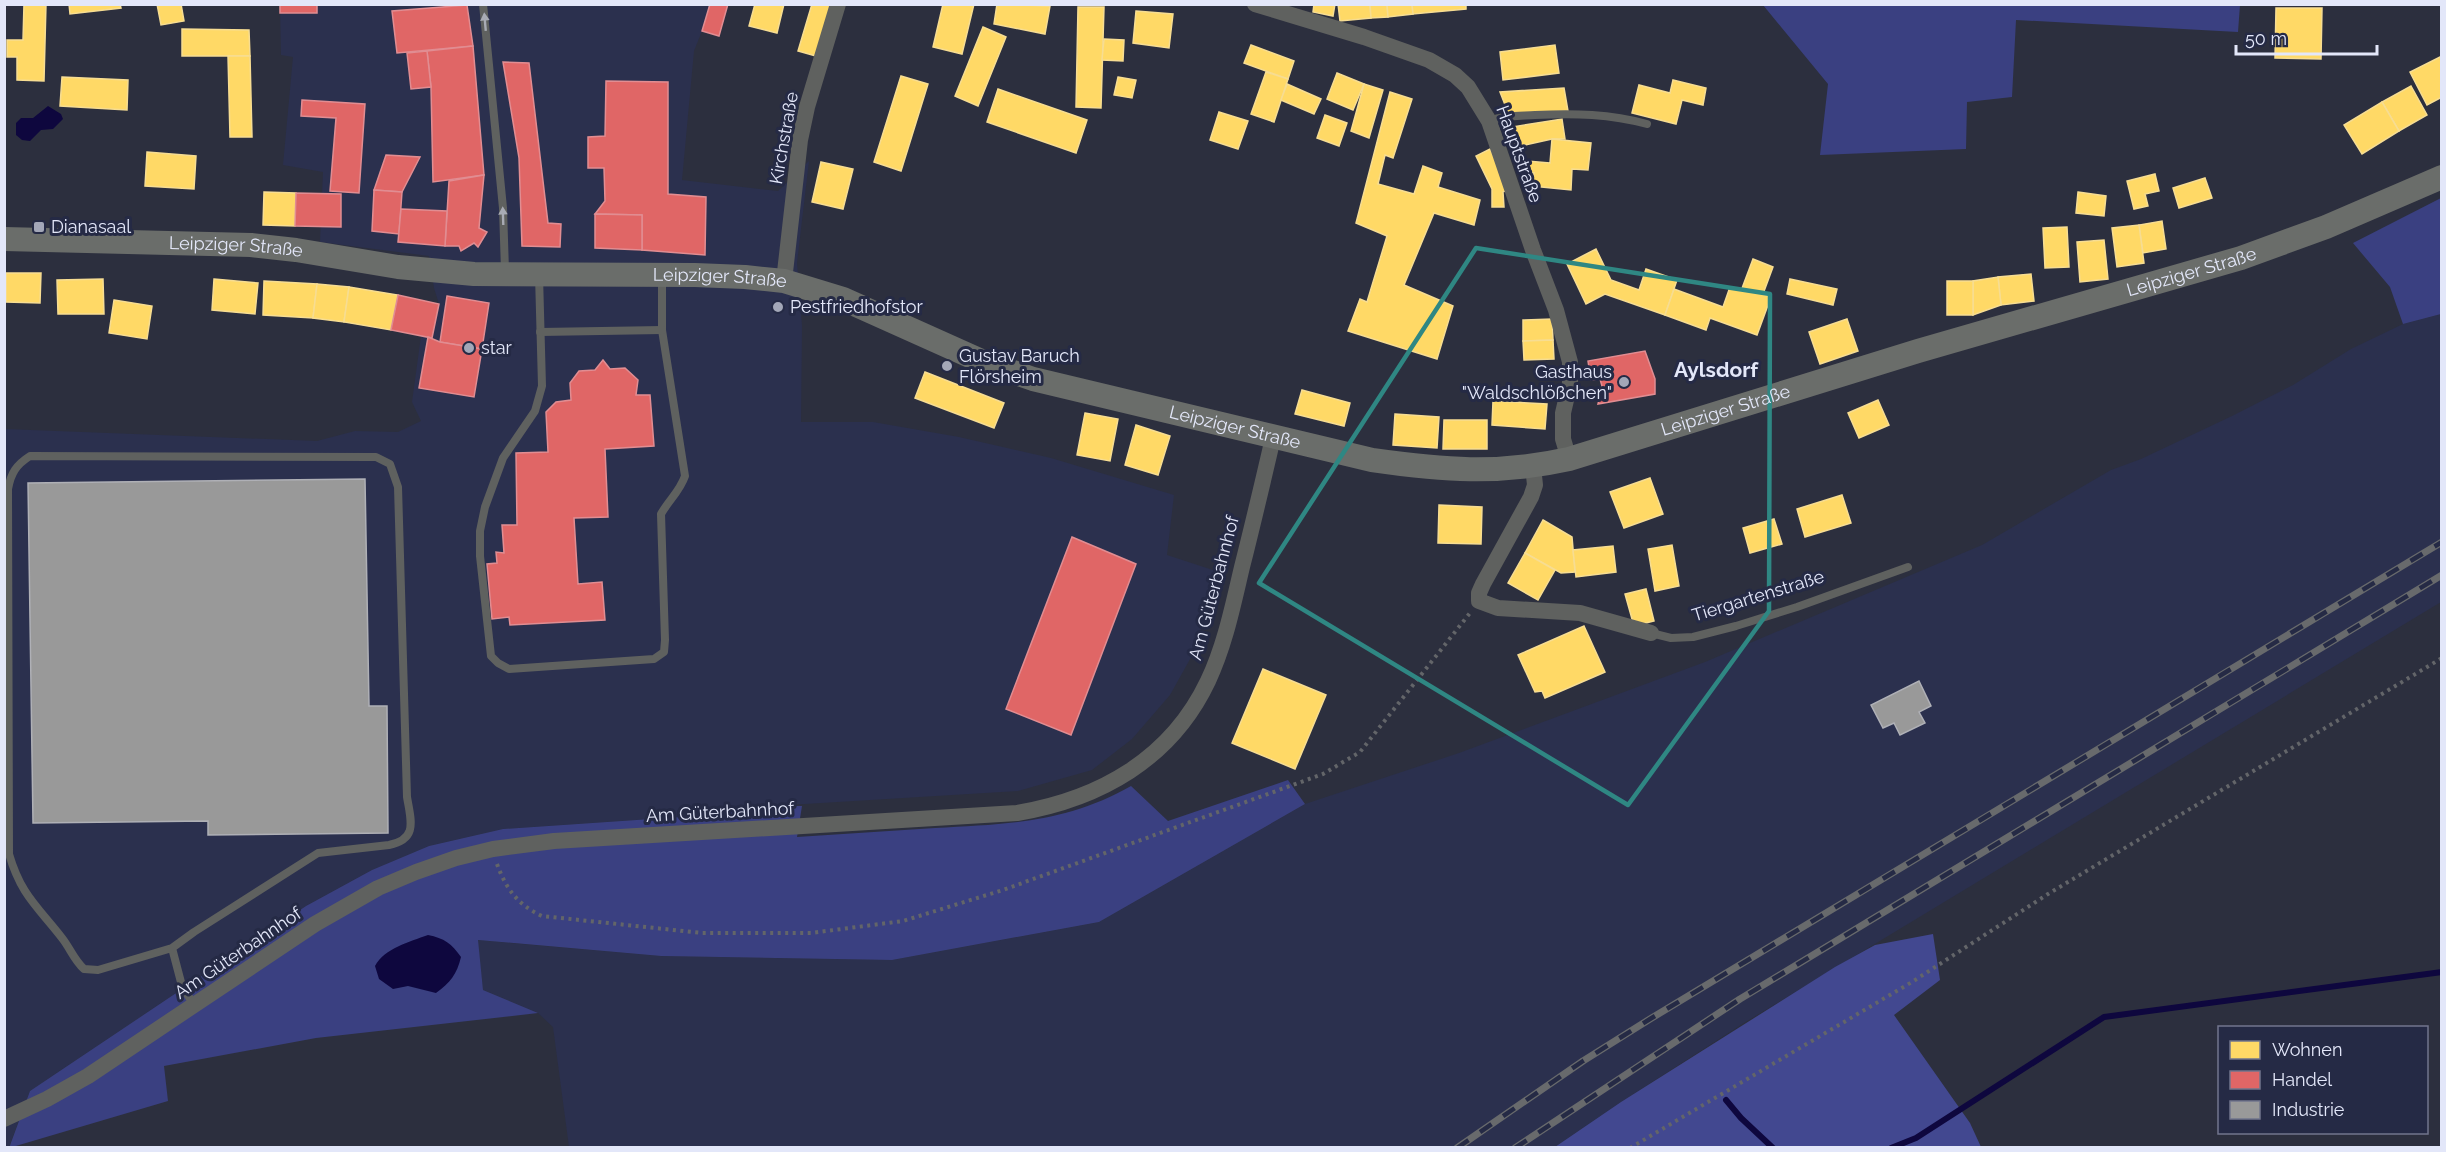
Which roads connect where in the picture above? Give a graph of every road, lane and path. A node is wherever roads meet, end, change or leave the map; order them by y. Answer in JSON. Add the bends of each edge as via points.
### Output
{"nodes":[{"id":1,"x":483,"y":4,"type":"edge"},
{"id":2,"x":838,"y":4,"type":"edge"},
{"id":3,"x":1255,"y":4,"type":"edge"},
{"id":4,"x":1283,"y":9,"type":"edge"},
{"id":5,"x":1489,"y":121,"type":"junction"},
{"id":6,"x":1647,"y":124,"type":"dead end"},
{"id":7,"x":2442,"y":177,"type":"edge"},
{"id":8,"x":4,"y":239,"type":"edge"},
{"id":9,"x":505,"y":275,"type":"junction"},
{"id":10,"x":539,"y":275,"type":"junction"},
{"id":11,"x":662,"y":275,"type":"junction"},
{"id":12,"x":784,"y":281,"type":"junction"},
{"id":13,"x":662,"y":330,"type":"junction"},
{"id":14,"x":540,"y":332,"type":"junction"},
{"id":15,"x":1273,"y":438,"type":"junction"},
{"id":16,"x":1569,"y":459,"type":"junction"},
{"id":17,"x":1533,"y":466,"type":"junction"},
{"id":18,"x":1908,"y":567,"type":"dead end"},
{"id":19,"x":1479,"y":601,"type":"junction"},
{"id":20,"x":1650,"y":633,"type":"joint"},
{"id":21,"x":2442,"y":658,"type":"edge"},
{"id":22,"x":493,"y":849,"type":"junction"},
{"id":23,"x":172,"y":948,"type":"junction"},
{"id":24,"x":194,"y":1005,"type":"junction"},
{"id":25,"x":4,"y":1119,"type":"edge"},
{"id":26,"x":1630,"y":1148,"type":"edge"}],
"edges":[{"from":9,"to":1,"type":"lane","one_way":true,"via":[[503,208]]},
{"from":2,"to":12,"type":"street","name":"Kirchstraße","via":[[800,140]]},
{"from":3,"to":4,"type":"street","name":"Hauptstraße"},
{"from":4,"to":5,"type":"street","name":"Hauptstraße","via":[[1436,63],[1468,87]]},
{"from":5,"to":6,"type":"lane","via":[[1507,116],[1581,113]]},
{"from":5,"to":16,"type":"street","name":"Hauptstraße","via":[[1563,334],[1571,372],[1563,425]]},
{"from":7,"to":16,"type":"street","name":"Leipziger Straße","via":[[2326,227],[2241,258],[1918,351]]},
{"from":8,"to":9,"type":"street","name":"Leipziger Straße","via":[[228,243],[421,270]]},
{"from":9,"to":10,"type":"street","name":"Leipziger Straße"},
{"from":10,"to":11,"type":"street","name":"Leipziger Straße"},
{"from":10,"to":14,"type":"lane"},
{"from":11,"to":12,"type":"street","name":"Leipziger Straße"},
{"from":11,"to":13,"type":"lane"},
{"from":12,"to":15,"type":"street","name":"Leipziger Straße","via":[[843,299],[979,360],[1058,387]]},
{"from":13,"to":14,"type":"lane"},
{"from":13,"to":14,"type":"lane","via":[[685,476],[681,489],[661,514],[664,652],[654,659],[509,669],[491,656],[480,531],[503,458],[535,411],[542,386]]},
{"from":15,"to":17,"type":"street","name":"Leipziger Straße","via":[[1398,464],[1489,470]]},
{"from":15,"to":22,"type":"street","name":"Am Güterbahnhof","via":[[1227,628],[1209,679],[1191,711],[1166,740],[1138,766],[1106,786],[1058,805],[993,816],[562,840]]},
{"from":16,"to":17,"type":"street","name":"Leipziger Straße"},
{"from":17,"to":19,"type":"street","via":[[1531,497],[1483,584]]},
{"from":18,"to":20,"type":"lane","name":"Tiergartenstraße","via":[[1736,626],[1671,638]]},
{"from":19,"to":20,"type":"street","name":"Tiergartenstraße","via":[[1498,608],[1580,613]]},
{"from":19,"to":22,"type":"path","via":[[1360,752],[1323,774],[1014,886],[903,921],[811,933],[702,933],[542,916],[525,908],[507,886]]},
{"from":21,"to":26,"type":"path","via":[[2048,894],[1912,982]]},
{"from":22,"to":24,"type":"street","name":"Am Güterbahnhof","via":[[416,872],[363,896]]},
{"from":23,"to":23,"type":"lane","via":[[318,853],[400,843],[409,836],[398,487],[390,464],[376,457],[30,456],[11,474],[9,854],[15,876],[25,895],[84,969],[98,970]]},
{"from":23,"to":24,"type":"lane","via":[[182,986]]},
{"from":24,"to":25,"type":"street","name":"Am Güterbahnhof","via":[[78,1082]]}]}
